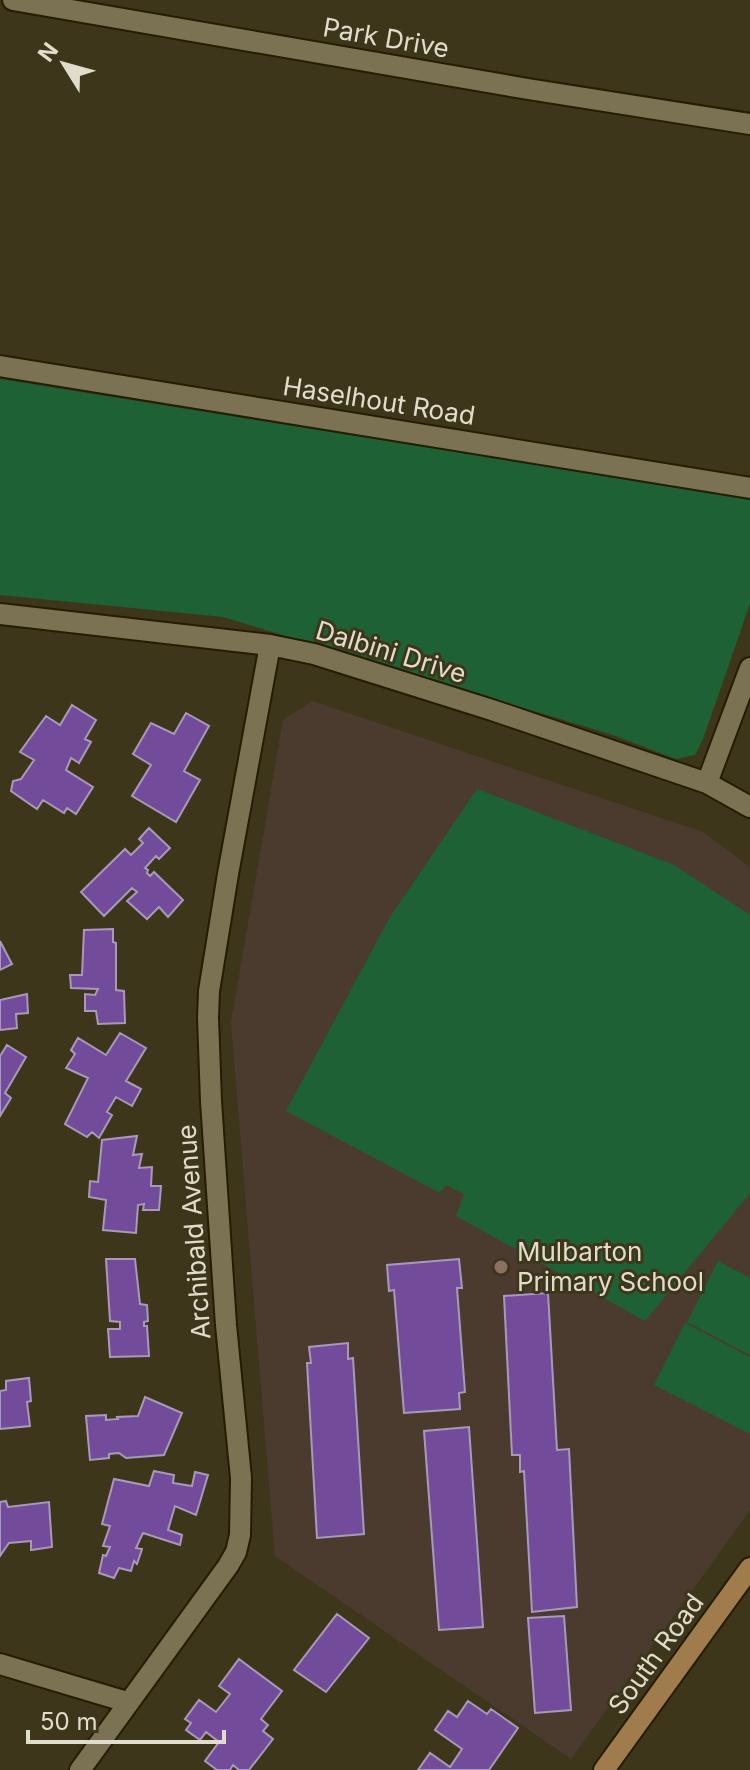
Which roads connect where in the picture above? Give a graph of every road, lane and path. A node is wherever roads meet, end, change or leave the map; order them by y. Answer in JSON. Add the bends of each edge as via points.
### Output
{"nodes":[{"id":1,"x":13,"y":0,"type":"edge"},
{"id":2,"x":750,"y":124,"type":"edge"},
{"id":3,"x":0,"y":366,"type":"edge"},
{"id":4,"x":750,"y":488,"type":"edge"},
{"id":5,"x":0,"y":614,"type":"edge"},
{"id":6,"x":270,"y":645,"type":"junction"},
{"id":7,"x":750,"y":668,"type":"edge"},
{"id":8,"x":707,"y":783,"type":"junction"},
{"id":9,"x":750,"y":807,"type":"edge"},
{"id":10,"x":750,"y":1568,"type":"edge"},
{"id":11,"x":0,"y":1664,"type":"edge"},
{"id":12,"x":127,"y":1702,"type":"junction"},
{"id":13,"x":80,"y":1770,"type":"edge"},
{"id":14,"x":604,"y":1770,"type":"edge"}],
"edges":[{"from":1,"to":2,"type":"street","name":"Park Drive"},
{"from":3,"to":4,"type":"street","name":"Haselhout Road"},
{"from":5,"to":6,"type":"street","name":"Dalbini Drive"},
{"from":6,"to":8,"type":"street","name":"Dalbini Drive","via":[[421,686]]},
{"from":6,"to":12,"type":"street","name":"Archibald Avenue","via":[[208,1018],[226,1325],[241,1478],[240,1535],[228,1566]]},
{"from":7,"to":8,"type":"street"},
{"from":8,"to":9,"type":"street","name":"Dalbini Drive"},
{"from":10,"to":14,"type":"street","name":"South Road"},
{"from":11,"to":12,"type":"street"},
{"from":12,"to":13,"type":"street","name":"Archibald Avenue"}]}
